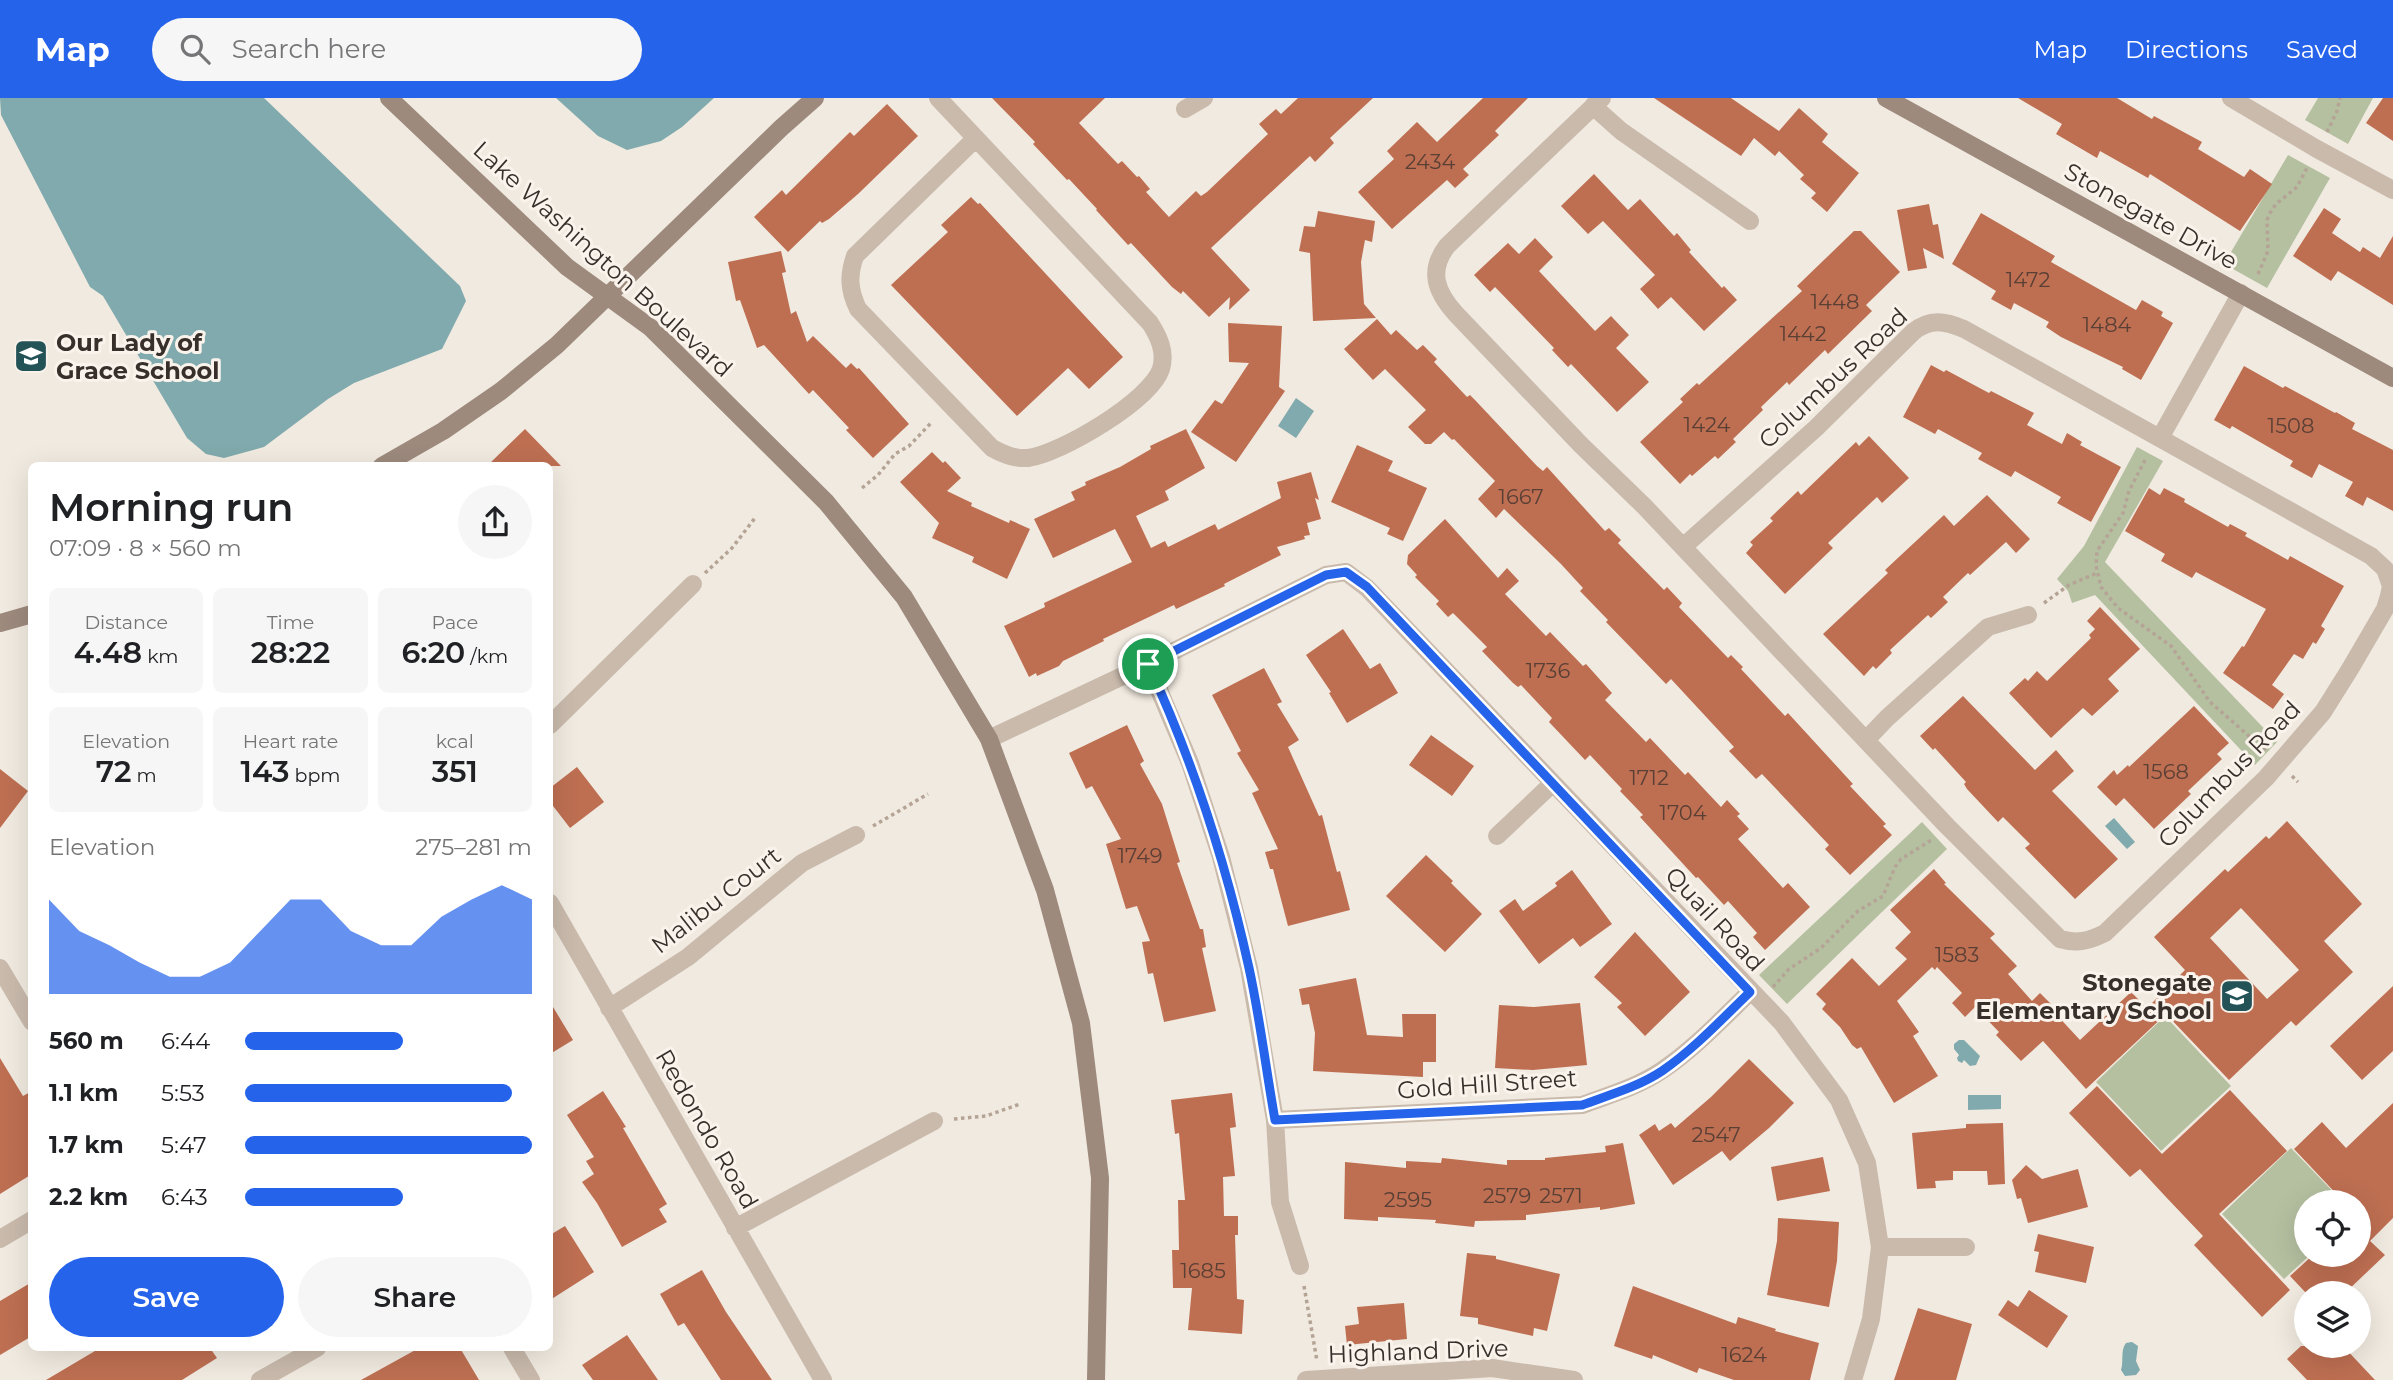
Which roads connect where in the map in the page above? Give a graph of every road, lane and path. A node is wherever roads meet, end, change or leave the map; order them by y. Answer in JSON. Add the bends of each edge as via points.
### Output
{"nodes":[{"id":1,"x":389,"y":98,"type":"edge"},
{"id":2,"x":815,"y":98,"type":"edge"},
{"id":3,"x":937,"y":98,"type":"edge"},
{"id":4,"x":1204,"y":98,"type":"edge"},
{"id":5,"x":1886,"y":98,"type":"edge"},
{"id":6,"x":2231,"y":98,"type":"edge"},
{"id":7,"x":2340,"y":98,"type":"edge"},
{"id":8,"x":1597,"y":102,"type":"edge"},
{"id":9,"x":1185,"y":109,"type":"dead end"},
{"id":10,"x":2325,"y":135,"type":"dead end"},
{"id":11,"x":976,"y":138,"type":"junction"},
{"id":12,"x":2308,"y":164,"type":"dead end"},
{"id":13,"x":2393,"y":190,"type":"edge"},
{"id":14,"x":1750,"y":220,"type":"dead end"},
{"id":15,"x":2258,"y":274,"type":"dead end"},
{"id":16,"x":2241,"y":293,"type":"junction"},
{"id":17,"x":609,"y":297,"type":"junction"},
{"id":18,"x":2393,"y":378,"type":"edge"},
{"id":19,"x":931,"y":422,"type":"dead end"},
{"id":20,"x":2160,"y":438,"type":"junction"},
{"id":21,"x":2145,"y":460,"type":"dead end"},
{"id":22,"x":389,"y":462,"type":"edge"},
{"id":23,"x":862,"y":488,"type":"dead end"},
{"id":24,"x":755,"y":518,"type":"dead end"},
{"id":25,"x":1684,"y":547,"type":"junction"},
{"id":26,"x":2096,"y":573,"type":"junction"},
{"id":27,"x":693,"y":584,"type":"joint"},
{"id":28,"x":28,"y":615,"type":"edge"},
{"id":29,"x":2028,"y":615,"type":"joint"},
{"id":30,"x":0,"y":623,"type":"edge"},
{"id":31,"x":1148,"y":664,"type":"junction"},
{"id":32,"x":553,"y":721,"type":"edge"},
{"id":33,"x":989,"y":739,"type":"junction"},
{"id":34,"x":1867,"y":740,"type":"junction"},
{"id":35,"x":2280,"y":764,"type":"junction"},
{"id":36,"x":2298,"y":782,"type":"dead end"},
{"id":37,"x":1553,"y":783,"type":"junction"},
{"id":38,"x":928,"y":794,"type":"dead end"},
{"id":39,"x":1947,"y":825,"type":"junction"},
{"id":40,"x":856,"y":835,"type":"joint"},
{"id":41,"x":1497,"y":836,"type":"dead end"},
{"id":42,"x":553,"y":908,"type":"edge"},
{"id":43,"x":0,"y":968,"type":"edge"},
{"id":44,"x":1755,"y":996,"type":"junction"},
{"id":45,"x":609,"y":1008,"type":"junction"},
{"id":46,"x":28,"y":1015,"type":"edge"},
{"id":47,"x":1020,"y":1104,"type":"dead end"},
{"id":48,"x":1275,"y":1120,"type":"junction"},
{"id":49,"x":934,"y":1121,"type":"joint"},
{"id":50,"x":28,"y":1222,"type":"edge"},
{"id":51,"x":735,"y":1228,"type":"junction"},
{"id":52,"x":0,"y":1239,"type":"edge"},
{"id":53,"x":1880,"y":1247,"type":"junction"},
{"id":54,"x":1966,"y":1247,"type":"dead end"},
{"id":55,"x":1300,"y":1266,"type":"joint"},
{"id":56,"x":312,"y":1351,"type":"edge"},
{"id":57,"x":514,"y":1351,"type":"edge"},
{"id":58,"x":1321,"y":1379,"type":"edge"},
{"id":59,"x":260,"y":1380,"type":"edge"},
{"id":60,"x":531,"y":1380,"type":"edge"},
{"id":61,"x":823,"y":1380,"type":"edge"},
{"id":62,"x":1096,"y":1380,"type":"edge"},
{"id":63,"x":1306,"y":1380,"type":"edge"},
{"id":64,"x":1574,"y":1380,"type":"edge"},
{"id":65,"x":1853,"y":1380,"type":"edge"}],
"edges":[{"from":1,"to":17,"type":"street","name":"Lake Washington Boulevard","via":[[567,267]]},
{"from":2,"to":17,"type":"street"},
{"from":3,"to":11,"type":"street"},
{"from":4,"to":9,"type":"street"},
{"from":5,"to":16,"type":"street","name":"Stonegate Drive"},
{"from":6,"to":13,"type":"street"},
{"from":7,"to":10,"type":"path"},
{"from":8,"to":14,"type":"street","via":[[1620,131]]},
{"from":8,"to":25,"type":"street","name":"Columbus Road","via":[[1447,246],[1436,265],[1436,284],[1444,301]]},
{"from":11,"to":11,"type":"street","via":[[1150,323],[1162,348],[1160,371],[1153,383],[1126,408],[1082,435],[1028,458],[992,448],[858,309],[851,295],[855,256]]},
{"from":12,"to":15,"type":"path","via":[[2297,187],[2270,213],[2268,251]]},
{"from":16,"to":18,"type":"street","name":"Stonegate Drive"},
{"from":16,"to":20,"type":"street"},
{"from":17,"to":22,"type":"street","via":[[501,391]]},
{"from":17,"to":33,"type":"street","name":"Lake Washington Boulevard","via":[[651,328],[827,502],[904,597]]},
{"from":19,"to":23,"type":"path"},
{"from":20,"to":25,"type":"street","name":"Columbus Road","via":[[1964,329],[1936,321],[1913,332],[1816,428]]},
{"from":20,"to":35,"type":"street","name":"Columbus Road","via":[[2371,556],[2389,578],[2385,609],[2350,669],[2323,712]]},
{"from":21,"to":26,"type":"path","via":[[2123,513],[2097,551]]},
{"from":24,"to":27,"type":"path","via":[[732,548]]},
{"from":25,"to":34,"type":"street","name":"Columbus Road"},
{"from":26,"to":29,"type":"path","via":[[2069,585]]},
{"from":26,"to":35,"type":"path","via":[[2118,608],[2163,639],[2210,702]]},
{"from":27,"to":32,"type":"street"},
{"from":28,"to":30,"type":"street"},
{"from":29,"to":34,"type":"street","via":[[1988,627]]},
{"from":31,"to":33,"type":"street"},
{"from":31,"to":37,"type":"street","name":"Quail Road","via":[[1326,575],[1346,572],[1367,587]]},
{"from":31,"to":48,"type":"street","via":[[1191,763],[1221,857],[1249,968]]},
{"from":33,"to":62,"type":"street","name":"Lake Washington Boulevard","via":[[1045,890],[1081,1023],[1100,1178]]},
{"from":34,"to":39,"type":"street","name":"Columbus Road"},
{"from":35,"to":36,"type":"path"},
{"from":35,"to":39,"type":"street","name":"Columbus Road","via":[[2105,933],[2082,942],[2071,943],[2051,933]]},
{"from":37,"to":41,"type":"street"},
{"from":37,"to":44,"type":"street","name":"Quail Road"},
{"from":38,"to":40,"type":"path"},
{"from":39,"to":44,"type":"path","via":[[1901,859],[1883,896],[1858,911],[1821,948]]},
{"from":40,"to":45,"type":"street","name":"Malibu Court","via":[[802,863],[688,957]]},
{"from":42,"to":45,"type":"street","name":"Redondo Road"},
{"from":43,"to":46,"type":"street"},
{"from":44,"to":48,"type":"street","name":"Gold Hill Street","via":[[1662,1071],[1582,1105]]},
{"from":44,"to":53,"type":"street","name":"Quail Road","via":[[1782,1023],[1839,1100],[1867,1163]]},
{"from":45,"to":51,"type":"street","name":"Redondo Road"},
{"from":47,"to":49,"type":"path","via":[[986,1116]]},
{"from":48,"to":55,"type":"street","via":[[1279,1202]]},
{"from":49,"to":51,"type":"street"},
{"from":50,"to":52,"type":"street"},
{"from":51,"to":61,"type":"street","name":"Redondo Road"},
{"from":53,"to":54,"type":"street"},
{"from":53,"to":65,"type":"street","name":"Quail Road","via":[[1871,1319]]},
{"from":55,"to":58,"type":"path"},
{"from":56,"to":59,"type":"street"},
{"from":57,"to":60,"type":"street"},
{"from":58,"to":63,"type":"street","name":"Highland Drive"},
{"from":58,"to":64,"type":"street","name":"Highland Drive","via":[[1492,1368]]}]}
